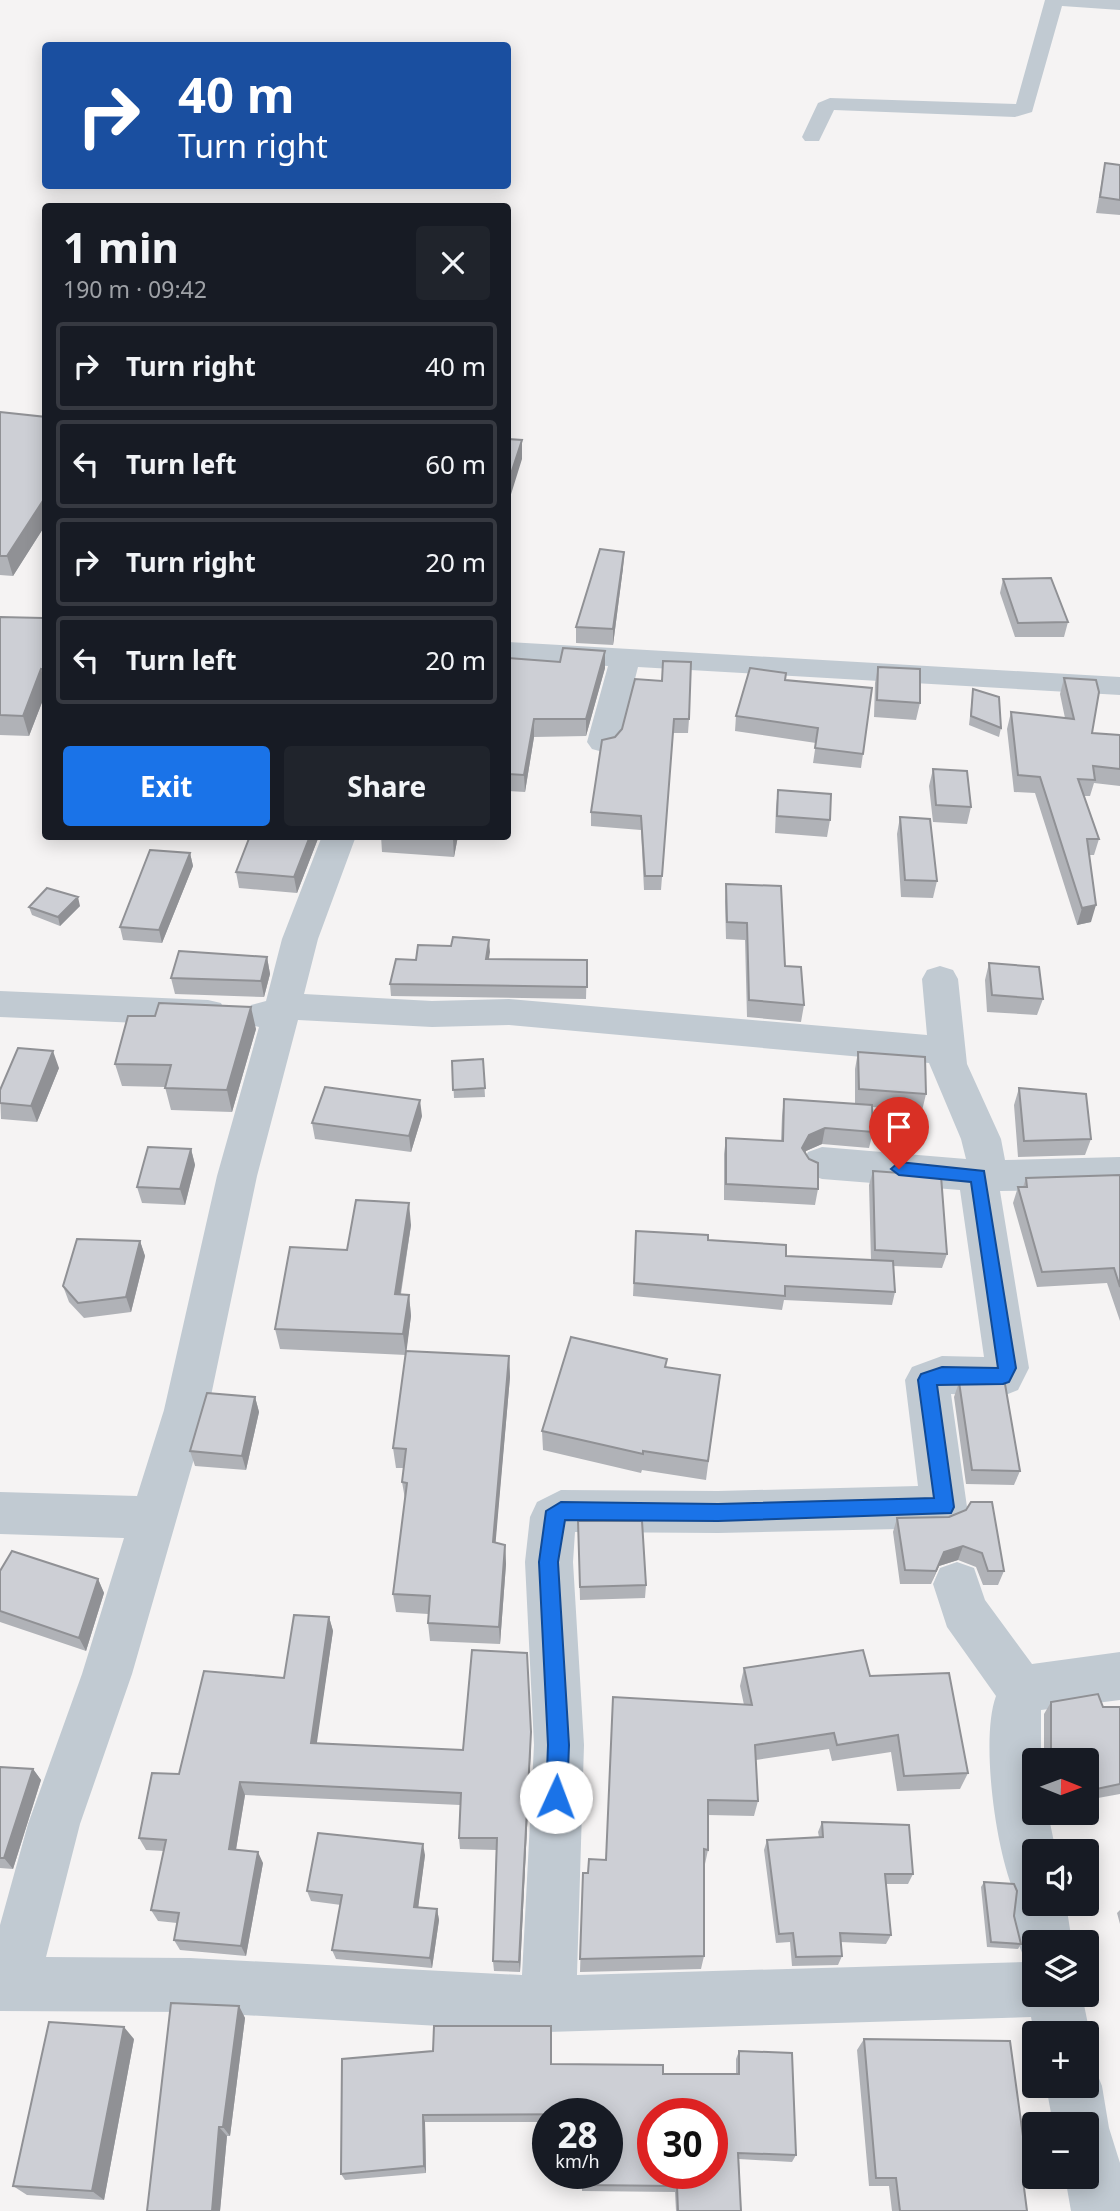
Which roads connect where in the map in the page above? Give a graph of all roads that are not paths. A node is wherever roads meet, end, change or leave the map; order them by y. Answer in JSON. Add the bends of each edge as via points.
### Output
{"nodes":[{"id":1,"x":1055,"y":0,"type":"edge"},
{"id":2,"x":1120,"y":5,"type":"edge"},
{"id":3,"x":812,"y":137,"type":"dead end"},
{"id":4,"x":511,"y":651,"type":"edge"},
{"id":5,"x":625,"y":658,"type":"junction"},
{"id":6,"x":1120,"y":666,"type":"edge"},
{"id":7,"x":985,"y":671,"type":"junction"},
{"id":8,"x":1120,"y":686,"type":"edge"},
{"id":9,"x":604,"y":742,"type":"edge"},
{"id":10,"x":337,"y":840,"type":"edge"},
{"id":11,"x":940,"y":979,"type":"dead end"},
{"id":12,"x":0,"y":1004,"type":"edge"},
{"id":13,"x":282,"y":1010,"type":"junction"},
{"id":14,"x":946,"y":1051,"type":"junction"},
{"id":15,"x":822,"y":1163,"type":"dead end"},
{"id":16,"x":1120,"y":1172,"type":"edge"},
{"id":17,"x":984,"y":1175,"type":"junction"},
{"id":18,"x":0,"y":1513,"type":"edge"},
{"id":19,"x":155,"y":1518,"type":"junction"},
{"id":20,"x":957,"y":1584,"type":"dead end"},
{"id":21,"x":1120,"y":1676,"type":"edge"},
{"id":22,"x":1022,"y":1691,"type":"junction"},
{"id":23,"x":1029,"y":1839,"type":"edge"},
{"id":24,"x":5,"y":1984,"type":"edge"},
{"id":25,"x":1022,"y":1989,"type":"edge"},
{"id":26,"x":548,"y":2004,"type":"junction"},
{"id":27,"x":1096,"y":2189,"type":"edge"},
{"id":28,"x":1101,"y":2211,"type":"edge"}],
"edges":[{"from":1,"to":2,"type":"street"},
{"from":1,"to":3,"type":"street","via":[[1025,108],[831,104],[825,107]]},
{"from":4,"to":5,"type":"street"},
{"from":5,"to":7,"type":"street"},
{"from":5,"to":9,"type":"street"},
{"from":6,"to":7,"type":"street","via":[[984,656]]},
{"from":7,"to":8,"type":"street"},
{"from":10,"to":13,"type":"street","via":[[300,939]]},
{"from":11,"to":14,"type":"street"},
{"from":12,"to":13,"type":"street"},
{"from":13,"to":14,"type":"street","via":[[509,1012]]},
{"from":13,"to":19,"type":"street","via":[[237,1175],[186,1410]]},
{"from":14,"to":17,"type":"street","via":[[953,1080],[981,1139]]},
{"from":15,"to":17,"type":"street"},
{"from":16,"to":17,"type":"street"},
{"from":17,"to":26,"type":"street","via":[[1007,1368],[1003,1377],[942,1375],[927,1380],[945,1511],[561,1511],[553,1517],[549,1562],[559,1745]]},
{"from":18,"to":19,"type":"street"},
{"from":19,"to":24,"type":"street"},
{"from":20,"to":22,"type":"street","via":[[964,1611]]},
{"from":21,"to":22,"type":"street"},
{"from":22,"to":23,"type":"street","via":[[1014,1704],[1013,1723]]},
{"from":24,"to":26,"type":"street","via":[[190,1984]]},
{"from":25,"to":26,"type":"street"},
{"from":27,"to":28,"type":"street"}]}
